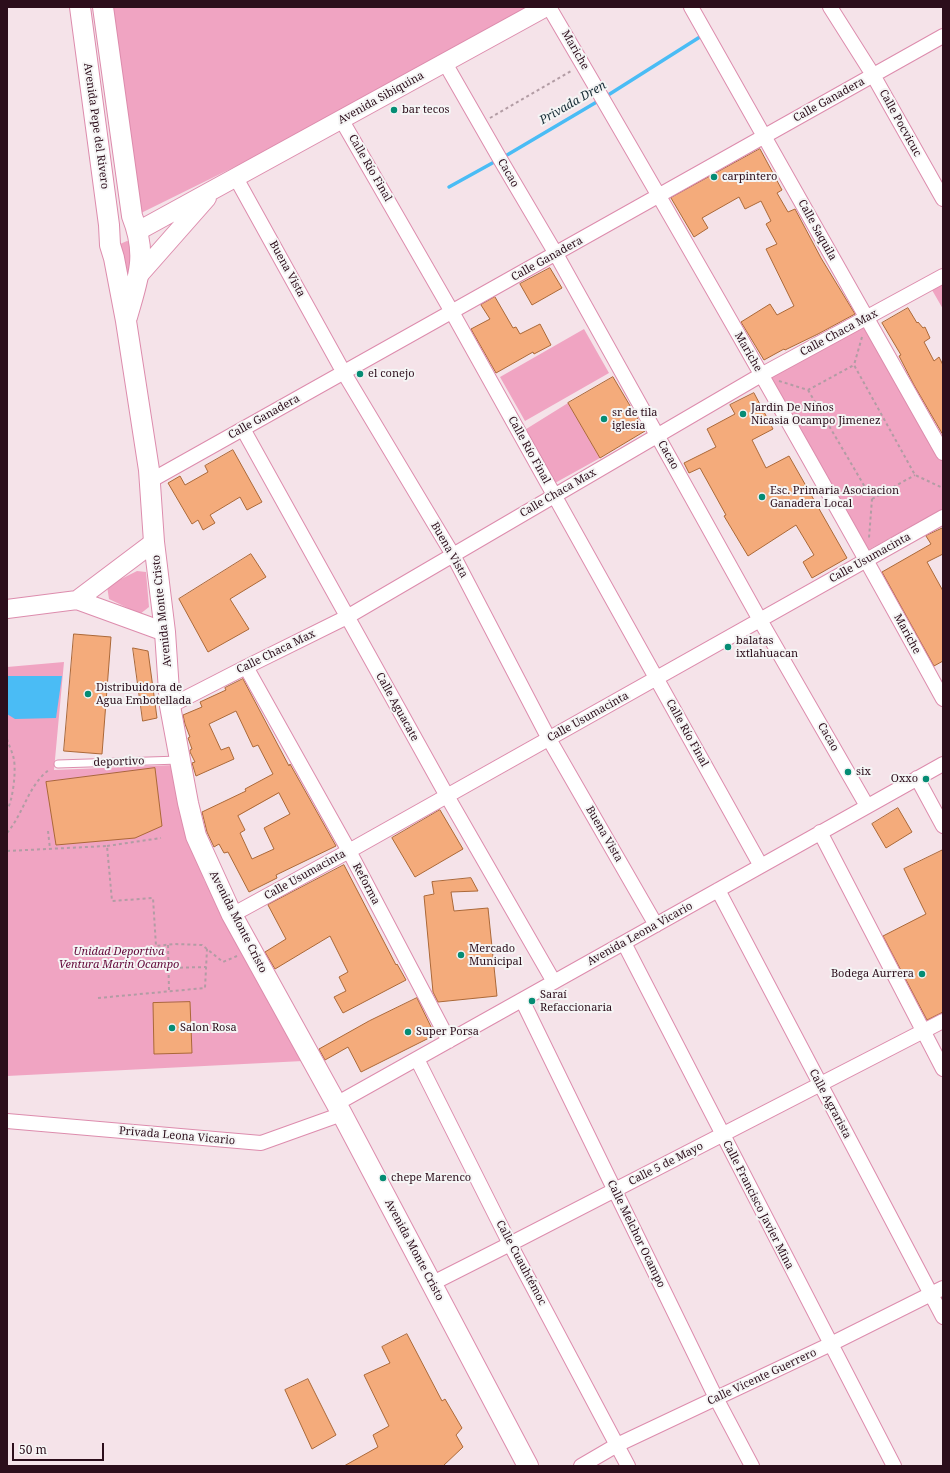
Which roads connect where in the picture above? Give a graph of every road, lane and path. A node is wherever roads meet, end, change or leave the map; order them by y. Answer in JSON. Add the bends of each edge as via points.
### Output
{"nodes":[{"id":1,"x":80,"y":7,"type":"edge"},
{"id":2,"x":103,"y":7,"type":"edge"},
{"id":3,"x":548,"y":7,"type":"edge"},
{"id":4,"x":691,"y":7,"type":"edge"},
{"id":5,"x":830,"y":7,"type":"edge"},
{"id":6,"x":943,"y":36,"type":"edge"},
{"id":7,"x":445,"y":63,"type":"junction"},
{"id":8,"x":583,"y":65,"type":"junction"},
{"id":9,"x":873,"y":75,"type":"junction"},
{"id":10,"x":342,"y":119,"type":"junction"},
{"id":11,"x":481,"y":124,"type":"junction"},
{"id":12,"x":765,"y":136,"type":"junction"},
{"id":13,"x":236,"y":178,"type":"junction"},
{"id":14,"x":215,"y":189,"type":"junction"},
{"id":15,"x":659,"y":196,"type":"junction"},
{"id":16,"x":943,"y":199,"type":"edge"},
{"id":17,"x":138,"y":231,"type":"junction"},
{"id":18,"x":110,"y":245,"type":"junction"},
{"id":19,"x":556,"y":254,"type":"junction"},
{"id":20,"x":140,"y":274,"type":"junction"},
{"id":21,"x":117,"y":275,"type":"junction"},
{"id":22,"x":943,"y":276,"type":"edge"},
{"id":23,"x":452,"y":312,"type":"junction"},
{"id":24,"x":867,"y":318,"type":"junction"},
{"id":25,"x":126,"y":321,"type":"junction"},
{"id":26,"x":854,"y":365,"type":"junction"},
{"id":27,"x":344,"y":373,"type":"junction"},
{"id":28,"x":761,"y":375,"type":"junction"},
{"id":29,"x":808,"y":390,"type":"junction"},
{"id":30,"x":243,"y":429,"type":"junction"},
{"id":31,"x":657,"y":435,"type":"junction"},
{"id":32,"x":943,"y":453,"type":"edge"},
{"id":33,"x":915,"y":474,"type":"junction"},
{"id":34,"x":150,"y":481,"type":"junction"},
{"id":35,"x":943,"y":488,"type":"edge"},
{"id":36,"x":555,"y":495,"type":"junction"},
{"id":37,"x":872,"y":499,"type":"junction"},
{"id":38,"x":943,"y":517,"type":"edge"},
{"id":39,"x":154,"y":542,"type":"junction"},
{"id":40,"x":453,"y":555,"type":"junction"},
{"id":41,"x":866,"y":560,"type":"junction"},
{"id":42,"x":77,"y":600,"type":"junction"},
{"id":43,"x":7,"y":609,"type":"edge"},
{"id":44,"x":347,"y":617,"type":"junction"},
{"id":45,"x":760,"y":620,"type":"junction"},
{"id":46,"x":165,"y":632,"type":"junction"},
{"id":47,"x":246,"y":667,"type":"junction"},
{"id":48,"x":656,"y":678,"type":"junction"},
{"id":49,"x":943,"y":699,"type":"edge"},
{"id":50,"x":170,"y":706,"type":"junction"},
{"id":51,"x":7,"y":739,"type":"edge"},
{"id":52,"x":549,"y":739,"type":"junction"},
{"id":53,"x":181,"y":760,"type":"junction"},
{"id":54,"x":58,"y":764,"type":"joint"},
{"id":55,"x":943,"y":764,"type":"edge"},
{"id":56,"x":917,"y":778,"type":"junction"},
{"id":57,"x":446,"y":796,"type":"junction"},
{"id":58,"x":867,"y":806,"type":"junction"},
{"id":59,"x":7,"y":810,"type":"edge"},
{"id":60,"x":943,"y":826,"type":"edge"},
{"id":61,"x":48,"y":831,"type":"dead end"},
{"id":62,"x":820,"y":832,"type":"junction"},
{"id":63,"x":7,"y":833,"type":"edge"},
{"id":64,"x":161,"y":838,"type":"dead end"},
{"id":65,"x":107,"y":846,"type":"junction"},
{"id":66,"x":50,"y":849,"type":"junction"},
{"id":67,"x":7,"y":851,"type":"edge"},
{"id":68,"x":349,"y":851,"type":"junction"},
{"id":69,"x":761,"y":866,"type":"junction"},
{"id":70,"x":718,"y":890,"type":"junction"},
{"id":71,"x":232,"y":915,"type":"junction"},
{"id":72,"x":656,"y":925,"type":"junction"},
{"id":73,"x":624,"y":943,"type":"junction"},
{"id":74,"x":168,"y":945,"type":"junction"},
{"id":75,"x":207,"y":949,"type":"junction"},
{"id":76,"x":251,"y":949,"type":"junction"},
{"id":77,"x":206,"y":967,"type":"junction"},
{"id":78,"x":168,"y":968,"type":"junction"},
{"id":79,"x":554,"y":982,"type":"junction"},
{"id":80,"x":169,"y":991,"type":"junction"},
{"id":81,"x":98,"y":998,"type":"dead end"},
{"id":82,"x":522,"y":1000,"type":"junction"},
{"id":83,"x":943,"y":1021,"type":"edge"},
{"id":84,"x":924,"y":1031,"type":"junction"},
{"id":85,"x":449,"y":1041,"type":"junction"},
{"id":86,"x":417,"y":1059,"type":"junction"},
{"id":87,"x":943,"y":1069,"type":"edge"},
{"id":88,"x":820,"y":1084,"type":"junction"},
{"id":89,"x":339,"y":1109,"type":"junction"},
{"id":90,"x":7,"y":1121,"type":"edge"},
{"id":91,"x":722,"y":1135,"type":"junction"},
{"id":92,"x":614,"y":1191,"type":"junction"},
{"id":93,"x":510,"y":1244,"type":"junction"},
{"id":94,"x":431,"y":1284,"type":"junction"},
{"id":95,"x":937,"y":1291,"type":"edge"},
{"id":96,"x":943,"y":1317,"type":"edge"},
{"id":97,"x":831,"y":1344,"type":"junction"},
{"id":98,"x":716,"y":1398,"type":"junction"},
{"id":99,"x":617,"y":1445,"type":"junction"},
{"id":100,"x":528,"y":1466,"type":"edge"},
{"id":101,"x":581,"y":1466,"type":"edge"},
{"id":102,"x":628,"y":1466,"type":"edge"},
{"id":103,"x":752,"y":1466,"type":"edge"},
{"id":104,"x":894,"y":1466,"type":"edge"}],
"edges":[{"from":1,"to":18,"type":"main road","name":"Avenida Pepe del Rivero"},
{"from":2,"to":17,"type":"main road","via":[[132,216]]},
{"from":3,"to":7,"type":"street","name":"Avenida Sibiquina"},
{"from":3,"to":8,"type":"street","name":"Mariche"},
{"from":4,"to":12,"type":"street","name":"Calle Saquila"},
{"from":5,"to":9,"type":"street","name":"Calle Pocvicuc"},
{"from":6,"to":9,"type":"street","name":"Calle Ganadera"},
{"from":7,"to":10,"type":"street","name":"Avenida Sibiquina"},
{"from":7,"to":11,"type":"street","name":"Cacao"},
{"from":8,"to":11,"type":"path"},
{"from":8,"to":15,"type":"street","name":"Mariche"},
{"from":9,"to":12,"type":"street","name":"Calle Ganadera"},
{"from":9,"to":16,"type":"street","name":"Calle Pocvicuc"},
{"from":10,"to":13,"type":"street","name":"Avenida Sibiquina"},
{"from":10,"to":23,"type":"street","name":"Calle Río Final"},
{"from":11,"to":19,"type":"street","name":"Cacao"},
{"from":12,"to":15,"type":"street","name":"Calle Ganadera"},
{"from":12,"to":24,"type":"street","name":"Calle Saquila"},
{"from":13,"to":14,"type":"street","name":"Avenida Sibiquina"},
{"from":13,"to":27,"type":"street","name":"Buena Vista"},
{"from":14,"to":17,"type":"street","name":"Avenida Sibiquina"},
{"from":14,"to":20,"type":"street","name":"Avenida Sibiquina"},
{"from":15,"to":19,"type":"street","name":"Calle Ganadera"},
{"from":15,"to":28,"type":"street","name":"Mariche"},
{"from":17,"to":18,"type":"main road","via":[[125,228]]},
{"from":17,"to":20,"type":"main road"},
{"from":18,"to":21,"type":"main road","name":"Avenida Pepe del Rivero"},
{"from":19,"to":23,"type":"street","name":"Calle Ganadera"},
{"from":19,"to":31,"type":"street","name":"Cacao"},
{"from":20,"to":21,"type":"main road","via":[[128,277]]},
{"from":20,"to":25,"type":"main road"},
{"from":21,"to":25,"type":"main road","name":"Avenida Monte Cristo"},
{"from":22,"to":24,"type":"street","name":"Calle Chaca Max"},
{"from":23,"to":27,"type":"street","name":"Calle Ganadera"},
{"from":23,"to":36,"type":"street","name":"Calle Río Final"},
{"from":24,"to":26,"type":"path"},
{"from":24,"to":28,"type":"street","name":"Calle Chaca Max"},
{"from":24,"to":32,"type":"street","name":"Calle Saquila"},
{"from":25,"to":34,"type":"main road","name":"Avenida Monte Cristo"},
{"from":26,"to":29,"type":"path"},
{"from":26,"to":33,"type":"path"},
{"from":27,"to":30,"type":"street","name":"Calle Ganadera"},
{"from":27,"to":40,"type":"street","name":"Buena Vista"},
{"from":28,"to":29,"type":"path"},
{"from":28,"to":31,"type":"street","name":"Calle Chaca Max"},
{"from":28,"to":41,"type":"street","name":"Mariche"},
{"from":29,"to":37,"type":"path"},
{"from":30,"to":34,"type":"street","name":"Calle Ganadera"},
{"from":30,"to":44,"type":"street","name":"Calle Aguacate"},
{"from":31,"to":36,"type":"street","name":"Calle Chaca Max"},
{"from":31,"to":45,"type":"street","name":"Cacao"},
{"from":33,"to":35,"type":"path"},
{"from":33,"to":37,"type":"path"},
{"from":34,"to":39,"type":"main road","name":"Avenida Monte Cristo"},
{"from":36,"to":40,"type":"street","name":"Calle Chaca Max"},
{"from":36,"to":48,"type":"street","name":"Calle Río Final"},
{"from":37,"to":41,"type":"path"},
{"from":38,"to":41,"type":"street","name":"Calle Usumacinta"},
{"from":39,"to":42,"type":"street"},
{"from":39,"to":46,"type":"main road","name":"Avenida Monte Cristo"},
{"from":40,"to":44,"type":"street","name":"Calle Chaca Max"},
{"from":40,"to":52,"type":"street","name":"Buena Vista"},
{"from":41,"to":45,"type":"street","name":"Calle Usumacinta"},
{"from":41,"to":49,"type":"street","name":"Mariche"},
{"from":42,"to":43,"type":"street"},
{"from":42,"to":46,"type":"street"},
{"from":44,"to":47,"type":"street","name":"Calle Chaca Max"},
{"from":44,"to":57,"type":"street","name":"Calle Aguacate"},
{"from":45,"to":48,"type":"street","name":"Calle Usumacinta"},
{"from":45,"to":58,"type":"street","name":"Cacao"},
{"from":46,"to":50,"type":"main road","name":"Avenida Monte Cristo"},
{"from":47,"to":50,"type":"street","name":"Calle Chaca Max"},
{"from":47,"to":68,"type":"street","name":"Reforma"},
{"from":48,"to":52,"type":"street","name":"Calle Usumacinta"},
{"from":48,"to":69,"type":"street","name":"Calle Río Final"},
{"from":50,"to":53,"type":"main road","name":"Avenida Monte Cristo"},
{"from":51,"to":59,"type":"path","via":[[14,760],[14,785]]},
{"from":52,"to":57,"type":"street","name":"Calle Usumacinta"},
{"from":52,"to":72,"type":"street","name":"Buena Vista"},
{"from":53,"to":54,"type":"lane","name":"deportivo"},
{"from":53,"to":71,"type":"main road","name":"Avenida Monte Cristo","via":[[196,836]]},
{"from":54,"to":63,"type":"path","via":[[44,773],[31,790],[16,823]]},
{"from":55,"to":56,"type":"street","name":"Avenida Leona Vicario"},
{"from":56,"to":58,"type":"street","name":"Avenida Leona Vicario"},
{"from":56,"to":60,"type":"street"},
{"from":57,"to":68,"type":"street","name":"Calle Usumacinta"},
{"from":57,"to":79,"type":"street","name":"Calle Aguacate"},
{"from":58,"to":62,"type":"street","name":"Avenida Leona Vicario"},
{"from":61,"to":66,"type":"path"},
{"from":62,"to":69,"type":"street","name":"Avenida Leona Vicario"},
{"from":62,"to":84,"type":"street"},
{"from":64,"to":65,"type":"path"},
{"from":65,"to":66,"type":"path"},
{"from":65,"to":74,"type":"path","via":[[112,901],[153,898],[156,946]]},
{"from":66,"to":67,"type":"path"},
{"from":68,"to":71,"type":"street","name":"Calle Usumacinta"},
{"from":68,"to":85,"type":"street","name":"Reforma"},
{"from":69,"to":70,"type":"street","name":"Avenida Leona Vicario"},
{"from":70,"to":72,"type":"street","name":"Avenida Leona Vicario"},
{"from":70,"to":88,"type":"street","name":"Calle Agrarista"},
{"from":71,"to":76,"type":"main road","name":"Avenida Monte Cristo"},
{"from":72,"to":73,"type":"street","name":"Avenida Leona Vicario"},
{"from":73,"to":79,"type":"street","name":"Avenida Leona Vicario"},
{"from":73,"to":91,"type":"street","name":"Calle Francisco Javier Mina"},
{"from":74,"to":75,"type":"path","via":[[202,945]]},
{"from":74,"to":78,"type":"path"},
{"from":75,"to":76,"type":"path","via":[[222,962]]},
{"from":75,"to":77,"type":"path"},
{"from":76,"to":89,"type":"main road","name":"Avenida Monte Cristo"},
{"from":77,"to":78,"type":"path"},
{"from":77,"to":80,"type":"path","via":[[205,988]]},
{"from":78,"to":80,"type":"path"},
{"from":79,"to":82,"type":"street","name":"Avenida Leona Vicario"},
{"from":80,"to":81,"type":"path"},
{"from":82,"to":85,"type":"street","name":"Avenida Leona Vicario"},
{"from":82,"to":92,"type":"street","name":"Calle Melchor Ocampo"},
{"from":83,"to":84,"type":"street","name":"Calle 5 de Mayo"},
{"from":84,"to":87,"type":"street"},
{"from":84,"to":88,"type":"street","name":"Calle 5 de Mayo"},
{"from":85,"to":86,"type":"street","name":"Avenida Leona Vicario"},
{"from":86,"to":89,"type":"street","name":"Avenida Leona Vicario"},
{"from":86,"to":93,"type":"street","name":"Calle Cuauhtémoc"},
{"from":88,"to":91,"type":"street","name":"Calle 5 de Mayo"},
{"from":88,"to":95,"type":"street","name":"Calle Agrarista"},
{"from":89,"to":90,"type":"street","name":"Privada Leona Vicario","via":[[261,1143]]},
{"from":89,"to":94,"type":"main road","name":"Avenida Monte Cristo"},
{"from":91,"to":92,"type":"street","name":"Calle 5 de Mayo"},
{"from":91,"to":97,"type":"street","name":"Calle Francisco Javier Mina"},
{"from":92,"to":93,"type":"street","name":"Calle 5 de Mayo"},
{"from":92,"to":98,"type":"street","name":"Calle Melchor Ocampo"},
{"from":93,"to":94,"type":"street","name":"Calle 5 de Mayo"},
{"from":93,"to":99,"type":"street","name":"Calle Cuauhtémoc"},
{"from":94,"to":100,"type":"main road","name":"Avenida Monte Cristo"},
{"from":95,"to":96,"type":"street","name":"Calle Agrarista"},
{"from":95,"to":97,"type":"street","name":"Calle Vicente Guerrero"},
{"from":97,"to":98,"type":"street","name":"Calle Vicente Guerrero"},
{"from":97,"to":104,"type":"street","name":"Calle Francisco Javier Mina"},
{"from":98,"to":99,"type":"street","name":"Calle Vicente Guerrero"},
{"from":98,"to":103,"type":"street","name":"Calle Melchor Ocampo"},
{"from":99,"to":101,"type":"street","name":"Calle Vicente Guerrero"},
{"from":99,"to":102,"type":"street","name":"Calle Cuauhtémoc"}]}
